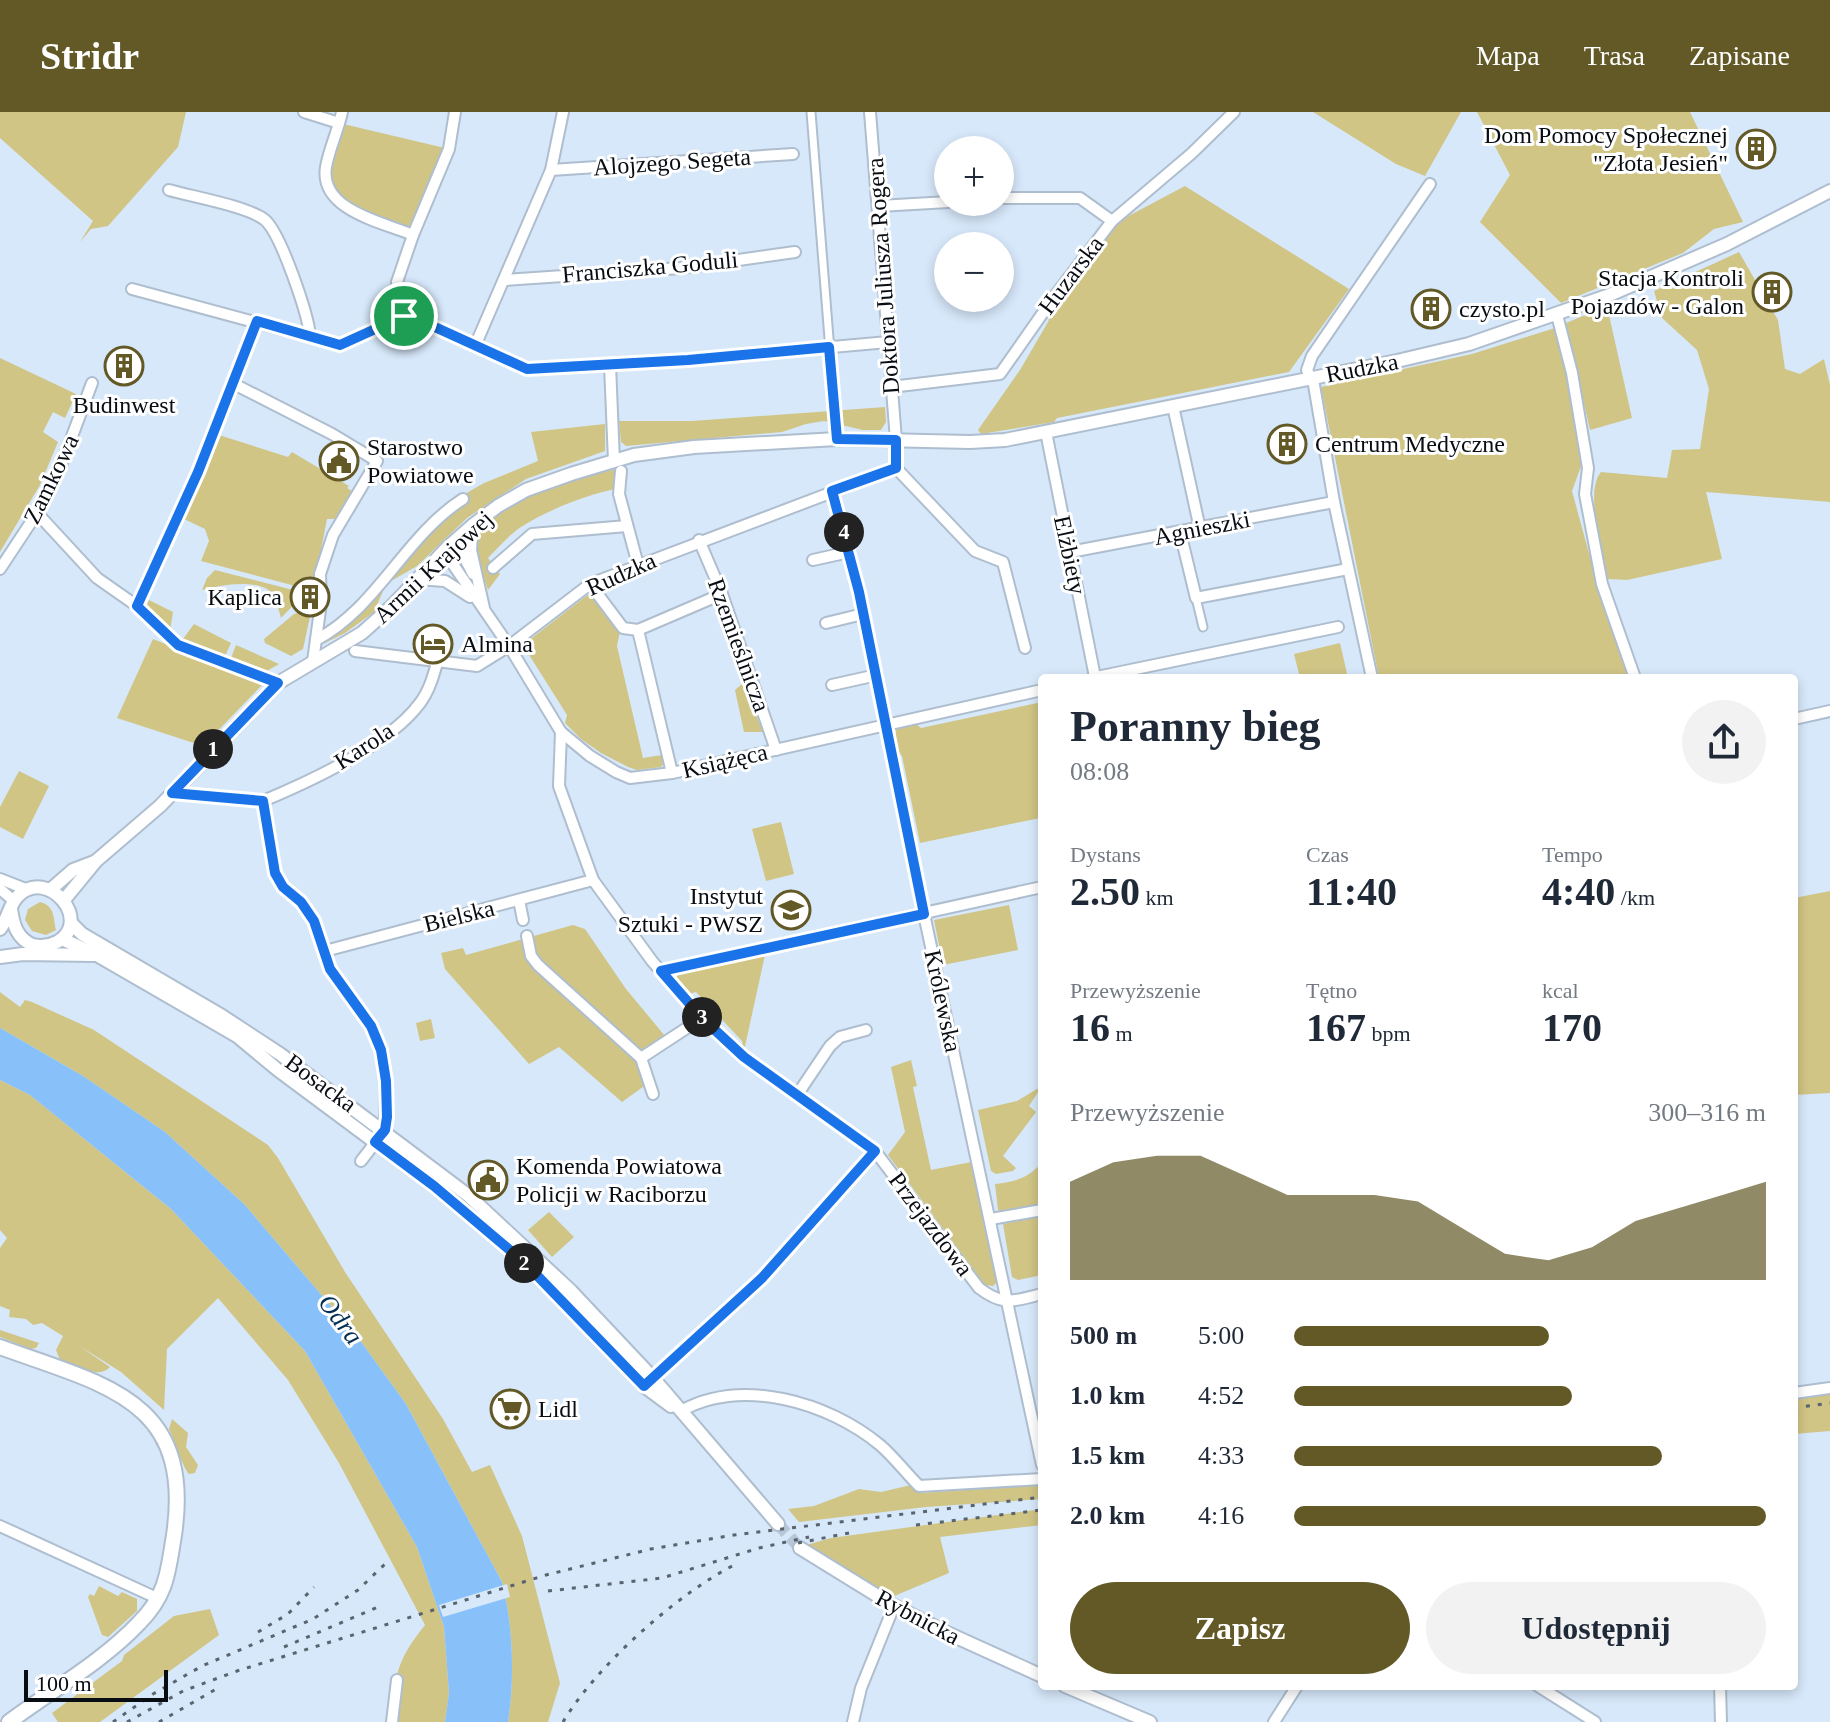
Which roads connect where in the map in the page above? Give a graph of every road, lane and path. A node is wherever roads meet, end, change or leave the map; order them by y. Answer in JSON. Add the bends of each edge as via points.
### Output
{"nodes":[{"id":1,"x":304,"y":112,"type":"edge"},
{"id":2,"x":455,"y":112,"type":"edge"},
{"id":3,"x":563,"y":112,"type":"edge"},
{"id":4,"x":811,"y":112,"type":"edge"},
{"id":5,"x":870,"y":112,"type":"edge"},
{"id":6,"x":1234,"y":112,"type":"edge"},
{"id":7,"x":340,"y":118,"type":"edge"},
{"id":8,"x":793,"y":154,"type":"dead end"},
{"id":9,"x":551,"y":170,"type":"junction"},
{"id":10,"x":1430,"y":184,"type":"dead end"},
{"id":11,"x":169,"y":190,"type":"dead end"},
{"id":12,"x":1830,"y":191,"type":"edge"},
{"id":13,"x":1014,"y":198,"type":"edge"},
{"id":14,"x":934,"y":203,"type":"edge"},
{"id":15,"x":879,"y":206,"type":"junction"},
{"id":16,"x":1112,"y":221,"type":"junction"},
{"id":17,"x":413,"y":235,"type":"junction"},
{"id":18,"x":795,"y":252,"type":"dead end"},
{"id":19,"x":505,"y":280,"type":"junction"},
{"id":20,"x":132,"y":289,"type":"dead end"},
{"id":21,"x":1557,"y":315,"type":"junction"},
{"id":22,"x":404,"y":316,"type":"junction"},
{"id":23,"x":257,"y":321,"type":"junction"},
{"id":24,"x":310,"y":336,"type":"junction"},
{"id":25,"x":888,"y":342,"type":"junction"},
{"id":26,"x":475,"y":346,"type":"junction"},
{"id":27,"x":829,"y":347,"type":"junction"},
{"id":28,"x":610,"y":365,"type":"junction"},
{"id":29,"x":1311,"y":378,"type":"junction"},
{"id":30,"x":92,"y":383,"type":"dead end"},
{"id":31,"x":232,"y":383,"type":"junction"},
{"id":32,"x":891,"y":387,"type":"junction"},
{"id":33,"x":1173,"y":406,"type":"junction"},
{"id":34,"x":1046,"y":432,"type":"junction"},
{"id":35,"x":837,"y":439,"type":"junction"},
{"id":36,"x":896,"y":440,"type":"junction"},
{"id":37,"x":618,"y":466,"type":"junction"},
{"id":38,"x":896,"y":468,"type":"junction"},
{"id":39,"x":832,"y":491,"type":"junction"},
{"id":40,"x":463,"y":499,"type":"dead end"},
{"id":41,"x":1334,"y":502,"type":"junction"},
{"id":42,"x":37,"y":513,"type":"junction"},
{"id":43,"x":473,"y":525,"type":"junction"},
{"id":44,"x":627,"y":526,"type":"junction"},
{"id":45,"x":1200,"y":529,"type":"junction"},
{"id":46,"x":1180,"y":532,"type":"junction"},
{"id":47,"x":699,"y":540,"type":"junction"},
{"id":48,"x":448,"y":547,"type":"junction"},
{"id":49,"x":849,"y":552,"type":"junction"},
{"id":50,"x":1070,"y":552,"type":"junction"},
{"id":51,"x":813,"y":560,"type":"dead end"},
{"id":52,"x":638,"y":565,"type":"junction"},
{"id":53,"x":493,"y":568,"type":"dead end"},
{"id":54,"x":0,"y":569,"type":"edge"},
{"id":55,"x":1348,"y":569,"type":"junction"},
{"id":56,"x":417,"y":579,"type":"junction"},
{"id":57,"x":478,"y":583,"type":"junction"},
{"id":58,"x":590,"y":584,"type":"junction"},
{"id":59,"x":722,"y":594,"type":"junction"},
{"id":60,"x":1196,"y":598,"type":"junction"},
{"id":61,"x":137,"y":606,"type":"junction"},
{"id":62,"x":481,"y":606,"type":"junction"},
{"id":63,"x":863,"y":614,"type":"junction"},
{"id":64,"x":826,"y":623,"type":"dead end"},
{"id":65,"x":1203,"y":627,"type":"dead end"},
{"id":66,"x":1338,"y":627,"type":"dead end"},
{"id":67,"x":638,"y":630,"type":"junction"},
{"id":68,"x":316,"y":640,"type":"junction"},
{"id":69,"x":509,"y":646,"type":"junction"},
{"id":70,"x":1025,"y":648,"type":"dead end"},
{"id":71,"x":355,"y":651,"type":"dead end"},
{"id":72,"x":313,"y":661,"type":"junction"},
{"id":73,"x":437,"y":663,"type":"junction"},
{"id":74,"x":1093,"y":674,"type":"edge"},
{"id":75,"x":1113,"y":674,"type":"edge"},
{"id":76,"x":1371,"y":674,"type":"edge"},
{"id":77,"x":1634,"y":674,"type":"edge"},
{"id":78,"x":877,"y":675,"type":"junction"},
{"id":79,"x":278,"y":683,"type":"junction"},
{"id":80,"x":832,"y":685,"type":"dead end"},
{"id":81,"x":1038,"y":691,"type":"edge"},
{"id":82,"x":1830,"y":711,"type":"edge"},
{"id":83,"x":1798,"y":718,"type":"edge"},
{"id":84,"x":886,"y":725,"type":"junction"},
{"id":85,"x":561,"y":732,"type":"junction"},
{"id":86,"x":776,"y":750,"type":"junction"},
{"id":87,"x":672,"y":773,"type":"junction"},
{"id":88,"x":172,"y":793,"type":"junction"},
{"id":89,"x":263,"y":801,"type":"junction"},
{"id":90,"x":96,"y":861,"type":"junction"},
{"id":91,"x":0,"y":879,"type":"edge"},
{"id":92,"x":593,"y":880,"type":"junction"},
{"id":93,"x":1038,"y":888,"type":"edge"},
{"id":94,"x":0,"y":889,"type":"edge"},
{"id":95,"x":28,"y":890,"type":"junction"},
{"id":96,"x":50,"y":890,"type":"junction"},
{"id":97,"x":64,"y":900,"type":"junction"},
{"id":98,"x":519,"y":900,"type":"junction"},
{"id":99,"x":12,"y":905,"type":"junction"},
{"id":100,"x":924,"y":914,"type":"junction"},
{"id":101,"x":523,"y":920,"type":"dead end"},
{"id":102,"x":71,"y":923,"type":"junction"},
{"id":103,"x":0,"y":929,"type":"edge"},
{"id":104,"x":527,"y":936,"type":"dead end"},
{"id":105,"x":62,"y":939,"type":"junction"},
{"id":106,"x":25,"y":941,"type":"junction"},
{"id":107,"x":325,"y":951,"type":"junction"},
{"id":108,"x":0,"y":955,"type":"edge"},
{"id":109,"x":97,"y":955,"type":"junction"},
{"id":110,"x":661,"y":971,"type":"junction"},
{"id":111,"x":702,"y":1018,"type":"junction"},
{"id":112,"x":866,"y":1030,"type":"dead end"},
{"id":113,"x":641,"y":1058,"type":"junction"},
{"id":114,"x":653,"y":1094,"type":"dead end"},
{"id":115,"x":797,"y":1095,"type":"junction"},
{"id":116,"x":385,"y":1130,"type":"junction"},
{"id":117,"x":375,"y":1142,"type":"junction"},
{"id":118,"x":875,"y":1151,"type":"junction"},
{"id":119,"x":361,"y":1161,"type":"dead end"},
{"id":120,"x":1038,"y":1211,"type":"edge"},
{"id":121,"x":991,"y":1219,"type":"junction"},
{"id":122,"x":1038,"y":1295,"type":"edge"},
{"id":123,"x":1007,"y":1302,"type":"junction"},
{"id":124,"x":0,"y":1347,"type":"edge"},
{"id":125,"x":648,"y":1382,"type":"junction"},
{"id":126,"x":1830,"y":1388,"type":"edge"},
{"id":127,"x":1798,"y":1392,"type":"edge"},
{"id":128,"x":681,"y":1411,"type":"junction"},
{"id":129,"x":1038,"y":1446,"type":"edge"},
{"id":130,"x":1038,"y":1479,"type":"edge"},
{"id":131,"x":778,"y":1524,"type":"tunnel mouth"},
{"id":132,"x":0,"y":1526,"type":"edge"},
{"id":133,"x":800,"y":1548,"type":"tunnel mouth"},
{"id":134,"x":159,"y":1599,"type":"junction"},
{"id":135,"x":894,"y":1606,"type":"junction"},
{"id":136,"x":1038,"y":1674,"type":"edge"},
{"id":137,"x":397,"y":1680,"type":"dead end"},
{"id":138,"x":1074,"y":1690,"type":"edge"},
{"id":139,"x":1294,"y":1690,"type":"edge"},
{"id":140,"x":1544,"y":1690,"type":"edge"},
{"id":141,"x":1720,"y":1690,"type":"edge"},
{"id":142,"x":9,"y":1722,"type":"edge"},
{"id":143,"x":392,"y":1722,"type":"edge"},
{"id":144,"x":853,"y":1722,"type":"edge"},
{"id":145,"x":1150,"y":1722,"type":"edge"},
{"id":146,"x":1274,"y":1722,"type":"edge"},
{"id":147,"x":1595,"y":1722,"type":"edge"},
{"id":148,"x":1721,"y":1722,"type":"edge"}],
"edges":[{"from":1,"to":7,"type":"street"},
{"from":2,"to":17,"type":"street","via":[[449,149]]},
{"from":3,"to":9,"type":"street"},
{"from":4,"to":27,"type":"street"},
{"from":5,"to":15,"type":"street","name":"Doktora Juliusza Rogera"},
{"from":6,"to":16,"type":"street","name":"Huzarska"},
{"from":7,"to":17,"type":"street","via":[[325,184],[342,207]]},
{"from":8,"to":9,"type":"street","name":"Alojzego Segeta"},
{"from":9,"to":19,"type":"street"},
{"from":10,"to":29,"type":"street","via":[[1312,356],[1307,370]]},
{"from":11,"to":24,"type":"street","via":[[264,220],[279,243]]},
{"from":12,"to":21,"type":"street","name":"Rudzka","via":[[1700,257]]},
{"from":13,"to":16,"type":"street","via":[[1080,198]]},
{"from":14,"to":15,"type":"street"},
{"from":15,"to":25,"type":"street","name":"Doktora Juliusza Rogera"},
{"from":16,"to":32,"type":"street","name":"Huzarska","via":[[1000,374]]},
{"from":17,"to":22,"type":"street","via":[[395,288]]},
{"from":18,"to":19,"type":"street","name":"Franciszka Goduli","via":[[681,268]]},
{"from":19,"to":26,"type":"street"},
{"from":20,"to":23,"type":"street"},
{"from":21,"to":29,"type":"street","name":"Rudzka","via":[[1434,353]]},
{"from":21,"to":77,"type":"street","via":[[1588,468],[1585,494],[1602,584]]},
{"from":22,"to":24,"type":"street","via":[[340,345]]},
{"from":22,"to":26,"type":"street"},
{"from":23,"to":24,"type":"street"},
{"from":23,"to":31,"type":"street"},
{"from":25,"to":27,"type":"street"},
{"from":25,"to":32,"type":"street","name":"Doktora Juliusza Rogera"},
{"from":26,"to":28,"type":"street","via":[[527,369]]},
{"from":27,"to":28,"type":"street"},
{"from":27,"to":35,"type":"street"},
{"from":28,"to":37,"type":"street"},
{"from":29,"to":33,"type":"street","name":"Rudzka"},
{"from":29,"to":41,"type":"street"},
{"from":30,"to":42,"type":"street","name":"Zamkowa"},
{"from":31,"to":61,"type":"street","via":[[176,525]]},
{"from":31,"to":68,"type":"street","via":[[377,461],[333,535],[320,574]]},
{"from":32,"to":36,"type":"street","name":"Doktora Juliusza Rogera"},
{"from":33,"to":34,"type":"street","name":"Rudzka"},
{"from":33,"to":45,"type":"street"},
{"from":34,"to":36,"type":"street","name":"Rudzka","via":[[981,442]]},
{"from":34,"to":50,"type":"street","name":"Elżbiety"},
{"from":35,"to":36,"type":"street","name":"Armii Krajowej"},
{"from":35,"to":37,"type":"street","name":"Armii Krajowej","via":[[694,447],[654,452]]},
{"from":36,"to":38,"type":"street"},
{"from":37,"to":43,"type":"street","name":"Armii Krajowej","via":[[526,490]]},
{"from":37,"to":44,"type":"street"},
{"from":38,"to":39,"type":"street","name":"Rudzka"},
{"from":38,"to":70,"type":"street","via":[[975,551],[1003,562]]},
{"from":39,"to":47,"type":"street","name":"Rudzka"},
{"from":39,"to":49,"type":"street","name":"Królewska"},
{"from":40,"to":68,"type":"street","via":[[431,523],[355,610]]},
{"from":41,"to":45,"type":"street","name":"Agnieszki"},
{"from":41,"to":55,"type":"street"},
{"from":42,"to":54,"type":"street","name":"Zamkowa"},
{"from":42,"to":61,"type":"street","via":[[97,578]]},
{"from":43,"to":48,"type":"street","name":"Armii Krajowej"},
{"from":43,"to":57,"type":"street","name":"Książęca","via":[[471,550]]},
{"from":44,"to":52,"type":"street"},
{"from":44,"to":53,"type":"street","via":[[532,534]]},
{"from":45,"to":46,"type":"street","name":"Agnieszki"},
{"from":46,"to":50,"type":"street","name":"Agnieszki"},
{"from":46,"to":60,"type":"street"},
{"from":47,"to":52,"type":"street","name":"Rudzka"},
{"from":47,"to":59,"type":"street","name":"Rzemieślnicza"},
{"from":48,"to":56,"type":"street","name":"Armii Krajowej"},
{"from":48,"to":57,"type":"street","name":"Książęca","via":[[463,555]]},
{"from":48,"to":62,"type":"street","name":"Książęca","via":[[450,560]]},
{"from":49,"to":51,"type":"street"},
{"from":49,"to":63,"type":"street","name":"Królewska"},
{"from":50,"to":74,"type":"street","name":"Elżbiety"},
{"from":52,"to":58,"type":"street","name":"Rudzka"},
{"from":55,"to":60,"type":"street"},
{"from":55,"to":76,"type":"street"},
{"from":56,"to":62,"type":"street","name":"Książęca","via":[[445,581]]},
{"from":56,"to":72,"type":"street","name":"Armii Krajowej","via":[[362,633]]},
{"from":57,"to":62,"type":"street","name":"Książęca"},
{"from":58,"to":67,"type":"street","via":[[623,628]]},
{"from":58,"to":69,"type":"street","name":"Rudzka"},
{"from":59,"to":67,"type":"street"},
{"from":59,"to":86,"type":"street","name":"Rzemieślnicza"},
{"from":60,"to":65,"type":"street"},
{"from":61,"to":79,"type":"street","via":[[178,645]]},
{"from":62,"to":69,"type":"street","name":"Książęca"},
{"from":63,"to":64,"type":"street"},
{"from":63,"to":78,"type":"street","name":"Królewska"},
{"from":66,"to":75,"type":"street"},
{"from":67,"to":87,"type":"street"},
{"from":68,"to":72,"type":"street"},
{"from":69,"to":73,"type":"street","name":"Rudzka","via":[[477,666]]},
{"from":69,"to":85,"type":"street","name":"Książęca"},
{"from":71,"to":73,"type":"street","name":"Rudzka"},
{"from":72,"to":79,"type":"street","name":"Armii Krajowej"},
{"from":73,"to":89,"type":"street","name":"Karola","via":[[423,698],[384,737]]},
{"from":78,"to":80,"type":"street"},
{"from":78,"to":84,"type":"street","name":"Królewska"},
{"from":79,"to":88,"type":"street","name":"Armii Krajowej"},
{"from":81,"to":84,"type":"street","name":"Książęca"},
{"from":82,"to":83,"type":"street"},
{"from":84,"to":86,"type":"street","name":"Książęca"},
{"from":84,"to":100,"type":"street","name":"Królewska"},
{"from":85,"to":87,"type":"street","name":"Książęca","via":[[630,778]]},
{"from":85,"to":92,"type":"street","name":"Przejazdowa","via":[[559,786]]},
{"from":86,"to":87,"type":"street","name":"Książęca"},
{"from":88,"to":89,"type":"street"},
{"from":88,"to":90,"type":"street","name":"Armii Krajowej"},
{"from":89,"to":107,"type":"street","via":[[275,873],[314,921]]},
{"from":90,"to":96,"type":"street","name":"Armii Krajowej","via":[[73,870]]},
{"from":90,"to":97,"type":"street","name":"Armii Krajowej"},
{"from":91,"to":95,"type":"street"},
{"from":92,"to":98,"type":"street","name":"Bielska"},
{"from":92,"to":110,"type":"street","name":"Przejazdowa"},
{"from":93,"to":100,"type":"street"},
{"from":94,"to":99,"type":"street"},
{"from":95,"to":96,"type":"street"},
{"from":95,"to":99,"type":"street"},
{"from":96,"to":97,"type":"street"},
{"from":97,"to":102,"type":"street"},
{"from":98,"to":101,"type":"street"},
{"from":98,"to":107,"type":"street","name":"Bielska"},
{"from":99,"to":103,"type":"street"},
{"from":99,"to":106,"type":"street","via":[[14,926]]},
{"from":100,"to":110,"type":"street"},
{"from":100,"to":121,"type":"street","name":"Królewska"},
{"from":102,"to":105,"type":"street"},
{"from":102,"to":116,"type":"street","name":"Bosacka","via":[[255,1036]]},
{"from":104,"to":113,"type":"street","via":[[538,965]]},
{"from":105,"to":106,"type":"street","via":[[43,946]]},
{"from":105,"to":109,"type":"street","name":"Bosacka"},
{"from":106,"to":108,"type":"street"},
{"from":107,"to":116,"type":"street","via":[[330,969],[371,1026],[381,1050]]},
{"from":108,"to":109,"type":"street"},
{"from":109,"to":117,"type":"street","name":"Bosacka","via":[[237,1036]]},
{"from":110,"to":111,"type":"street","name":"Przejazdowa"},
{"from":111,"to":113,"type":"street"},
{"from":111,"to":115,"type":"street","name":"Przejazdowa"},
{"from":112,"to":115,"type":"street","via":[[840,1037],[830,1046]]},
{"from":113,"to":114,"type":"street"},
{"from":115,"to":118,"type":"street","name":"Przejazdowa"},
{"from":116,"to":117,"type":"street"},
{"from":116,"to":125,"type":"street","name":"Bosacka","via":[[494,1217],[571,1291]]},
{"from":117,"to":119,"type":"street"},
{"from":117,"to":125,"type":"street","name":"Bosacka","via":[[525,1263]]},
{"from":118,"to":123,"type":"street","name":"Przejazdowa","via":[[979,1288]]},
{"from":118,"to":125,"type":"street","via":[[762,1278]]},
{"from":120,"to":121,"type":"street"},
{"from":121,"to":123,"type":"street","name":"Królewska"},
{"from":122,"to":123,"type":"street"},
{"from":123,"to":129,"type":"street","name":"Królewska"},
{"from":124,"to":134,"type":"main road","via":[[86,1378],[129,1400],[159,1431],[178,1487],[167,1580]]},
{"from":125,"to":128,"type":"street","name":"Bosacka"},
{"from":126,"to":127,"type":"street"},
{"from":128,"to":130,"type":"street","via":[[698,1402],[751,1394],[799,1404],[844,1422],[880,1445],[919,1486]]},
{"from":128,"to":131,"type":"street","name":"Bosacka"},
{"from":132,"to":134,"type":"street"},
{"from":133,"to":135,"type":"street","name":"Rybnicka"},
{"from":134,"to":142,"type":"main road","via":[[120,1641]]},
{"from":135,"to":136,"type":"street","name":"Rybnicka"},
{"from":135,"to":144,"type":"street"},
{"from":137,"to":143,"type":"street"},
{"from":138,"to":145,"type":"street"},
{"from":139,"to":146,"type":"street"},
{"from":140,"to":147,"type":"street"},
{"from":141,"to":148,"type":"street"}]}
